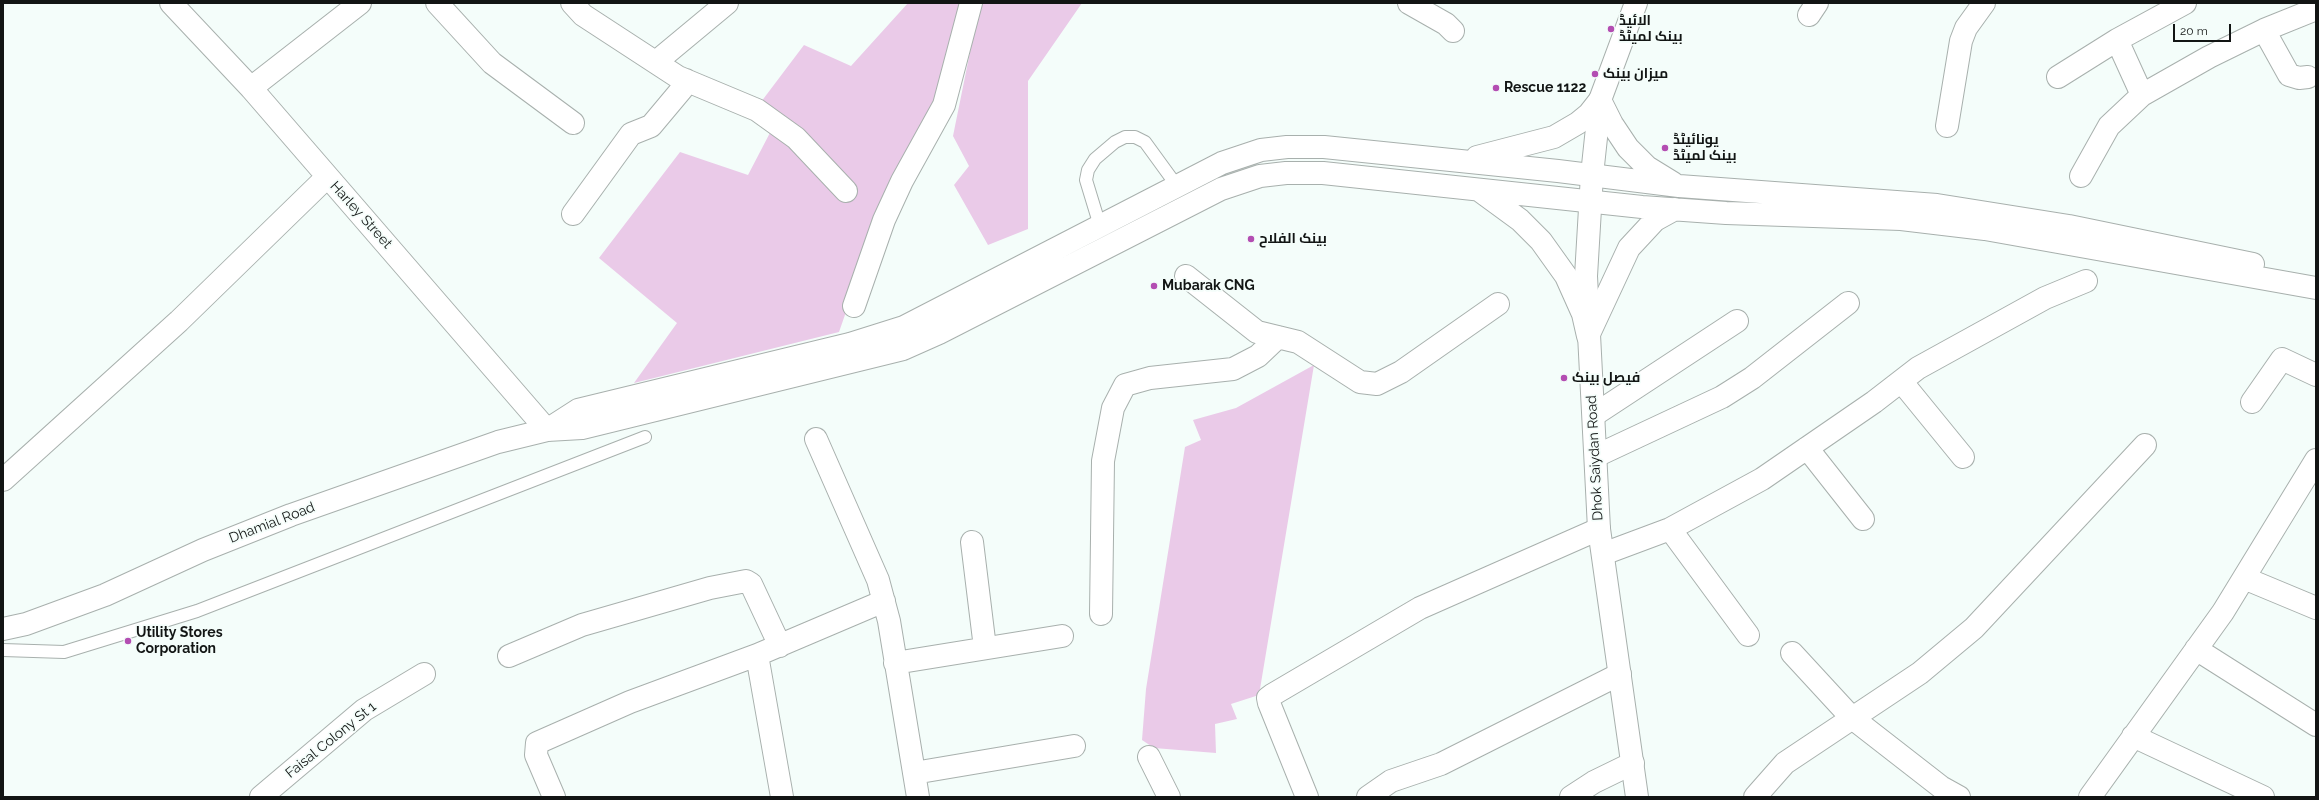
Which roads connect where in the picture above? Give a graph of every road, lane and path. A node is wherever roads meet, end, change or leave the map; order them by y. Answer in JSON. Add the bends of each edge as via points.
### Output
{"nodes":[{"id":1,"x":171,"y":3,"type":"edge"},
{"id":2,"x":360,"y":3,"type":"edge"},
{"id":3,"x":437,"y":3,"type":"edge"},
{"id":4,"x":572,"y":3,"type":"edge"},
{"id":5,"x":727,"y":3,"type":"edge"},
{"id":6,"x":971,"y":3,"type":"edge"},
{"id":7,"x":1409,"y":3,"type":"edge"},
{"id":8,"x":1636,"y":3,"type":"edge"},
{"id":9,"x":1984,"y":3,"type":"edge"},
{"id":10,"x":2186,"y":3,"type":"edge"},
{"id":11,"x":2316,"y":8,"type":"edge"},
{"id":12,"x":2264,"y":30,"type":"junction"},
{"id":13,"x":1453,"y":31,"type":"dead end"},
{"id":14,"x":2118,"y":40,"type":"junction"},
{"id":15,"x":656,"y":62,"type":"junction"},
{"id":16,"x":2058,"y":77,"type":"dead end"},
{"id":17,"x":2308,"y":77,"type":"dead end"},
{"id":18,"x":686,"y":80,"type":"junction"},
{"id":19,"x":251,"y":88,"type":"junction"},
{"id":20,"x":2142,"y":95,"type":"junction"},
{"id":21,"x":1600,"y":100,"type":"junction"},
{"id":22,"x":573,"y":123,"type":"dead end"},
{"id":23,"x":1947,"y":126,"type":"dead end"},
{"id":24,"x":1460,"y":161,"type":"junction"},
{"id":25,"x":1592,"y":175,"type":"junction"},
{"id":26,"x":2081,"y":176,"type":"dead end"},
{"id":27,"x":327,"y":177,"type":"junction"},
{"id":28,"x":1177,"y":186,"type":"junction"},
{"id":29,"x":1679,"y":186,"type":"junction"},
{"id":30,"x":1478,"y":189,"type":"junction"},
{"id":31,"x":846,"y":191,"type":"dead end"},
{"id":32,"x":1590,"y":201,"type":"junction"},
{"id":33,"x":1675,"y":209,"type":"junction"},
{"id":34,"x":573,"y":214,"type":"dead end"},
{"id":35,"x":1120,"y":215,"type":"junction"},
{"id":36,"x":1100,"y":226,"type":"junction"},
{"id":37,"x":1130,"y":236,"type":"junction"},
{"id":38,"x":2316,"y":274,"type":"edge"},
{"id":39,"x":1186,"y":276,"type":"dead end"},
{"id":40,"x":2086,"y":281,"type":"dead end"},
{"id":41,"x":2316,"y":288,"type":"edge"},
{"id":42,"x":1848,"y":303,"type":"dead end"},
{"id":43,"x":1498,"y":304,"type":"dead end"},
{"id":44,"x":854,"y":306,"type":"dead end"},
{"id":45,"x":1737,"y":321,"type":"dead end"},
{"id":46,"x":1588,"y":336,"type":"junction"},
{"id":47,"x":1278,"y":337,"type":"junction"},
{"id":48,"x":2316,"y":375,"type":"edge"},
{"id":49,"x":1901,"y":381,"type":"junction"},
{"id":50,"x":2252,"y":402,"type":"dead end"},
{"id":51,"x":1594,"y":415,"type":"junction"},
{"id":52,"x":547,"y":430,"type":"junction"},
{"id":53,"x":644,"y":437,"type":"dead end"},
{"id":54,"x":816,"y":439,"type":"dead end"},
{"id":55,"x":2145,"y":445,"type":"dead end"},
{"id":56,"x":1806,"y":448,"type":"junction"},
{"id":57,"x":1596,"y":456,"type":"junction"},
{"id":58,"x":1963,"y":457,"type":"dead end"},
{"id":59,"x":2316,"y":460,"type":"edge"},
{"id":60,"x":3,"y":480,"type":"edge"},
{"id":61,"x":1863,"y":519,"type":"dead end"},
{"id":62,"x":1599,"y":529,"type":"junction"},
{"id":63,"x":1670,"y":529,"type":"junction"},
{"id":64,"x":972,"y":542,"type":"dead end"},
{"id":65,"x":1603,"y":554,"type":"junction"},
{"id":66,"x":2244,"y":578,"type":"junction"},
{"id":67,"x":884,"y":601,"type":"junction"},
{"id":68,"x":2316,"y":608,"type":"edge"},
{"id":69,"x":1101,"y":614,"type":"dead end"},
{"id":70,"x":3,"y":629,"type":"edge"},
{"id":71,"x":1748,"y":635,"type":"dead end"},
{"id":72,"x":1062,"y":636,"type":"dead end"},
{"id":73,"x":780,"y":646,"type":"junction"},
{"id":74,"x":985,"y":648,"type":"junction"},
{"id":75,"x":2196,"y":649,"type":"junction"},
{"id":76,"x":3,"y":650,"type":"edge"},
{"id":77,"x":1792,"y":652,"type":"dead end"},
{"id":78,"x":757,"y":655,"type":"junction"},
{"id":79,"x":509,"y":656,"type":"dead end"},
{"id":80,"x":895,"y":662,"type":"junction"},
{"id":81,"x":424,"y":674,"type":"dead end"},
{"id":82,"x":1620,"y":674,"type":"junction"},
{"id":83,"x":1851,"y":717,"type":"junction"},
{"id":84,"x":2316,"y":725,"type":"edge"},
{"id":85,"x":2133,"y":736,"type":"junction"},
{"id":86,"x":1074,"y":746,"type":"dead end"},
{"id":87,"x":1149,"y":757,"type":"dead end"},
{"id":88,"x":1633,"y":763,"type":"junction"},
{"id":89,"x":914,"y":773,"type":"junction"},
{"id":90,"x":261,"y":797,"type":"edge"},
{"id":91,"x":554,"y":797,"type":"edge"},
{"id":92,"x":782,"y":797,"type":"edge"},
{"id":93,"x":918,"y":797,"type":"edge"},
{"id":94,"x":1169,"y":797,"type":"edge"},
{"id":95,"x":1307,"y":797,"type":"edge"},
{"id":96,"x":1368,"y":797,"type":"edge"},
{"id":97,"x":1571,"y":797,"type":"edge"},
{"id":98,"x":1637,"y":797,"type":"edge"},
{"id":99,"x":1754,"y":797,"type":"edge"},
{"id":100,"x":1959,"y":797,"type":"edge"},
{"id":101,"x":2090,"y":797,"type":"edge"},
{"id":102,"x":2263,"y":797,"type":"edge"}],
"edges":[{"from":1,"to":19,"type":"street","name":"Harley Street"},
{"from":2,"to":19,"type":"street"},
{"from":3,"to":22,"type":"street","via":[[492,63]]},
{"from":4,"to":15,"type":"street","via":[[583,15]]},
{"from":5,"to":15,"type":"street"},
{"from":6,"to":44,"type":"street","via":[[944,105],[902,181],[884,220]]},
{"from":7,"to":13,"type":"street","via":[[1446,24]]},
{"from":8,"to":21,"type":"street","name":"Dhok Saiydan Road"},
{"from":9,"to":23,"type":"street","via":[[1966,28],[1961,41]]},
{"from":10,"to":14,"type":"street"},
{"from":11,"to":12,"type":"street"},
{"from":12,"to":17,"type":"street","via":[[2289,75]]},
{"from":12,"to":20,"type":"street","via":[[2209,57]]},
{"from":14,"to":16,"type":"street"},
{"from":14,"to":20,"type":"street"},
{"from":15,"to":18,"type":"street"},
{"from":18,"to":31,"type":"street","via":[[757,110],[796,138]]},
{"from":18,"to":34,"type":"street","via":[[682,89],[651,126],[631,134]]},
{"from":19,"to":27,"type":"street","name":"Harley Street"},
{"from":20,"to":26,"type":"street","via":[[2109,126]]},
{"from":21,"to":24,"type":"street","via":[[1578,123],[1554,137]]},
{"from":21,"to":25,"type":"street","name":"Dhok Saiydan Road"},
{"from":21,"to":29,"type":"street","via":[[1618,135],[1637,158]]},
{"from":24,"to":25,"type":"street"},
{"from":24,"to":28,"type":"street","via":[[1324,147],[1287,147],[1261,150],[1234,158]]},
{"from":25,"to":29,"type":"street"},
{"from":25,"to":32,"type":"street","name":"Dhok Saiydan Road"},
{"from":27,"to":52,"type":"street","name":"Harley Street"},
{"from":27,"to":60,"type":"street","via":[[178,321]]},
{"from":28,"to":35,"type":"street"},
{"from":28,"to":36,"type":"lane","via":[[1145,142],[1135,137],[1125,137],[1104,150],[1088,170],[1088,191]]},
{"from":29,"to":38,"type":"street","via":[[1937,205],[2069,226]]},
{"from":30,"to":32,"type":"street"},
{"from":30,"to":37,"type":"street","via":[[1323,173],[1260,176],[1221,189]]},
{"from":30,"to":46,"type":"street","via":[[1520,220],[1541,242],[1566,276],[1583,314]]},
{"from":32,"to":33,"type":"street"},
{"from":32,"to":46,"type":"street","name":"Dhok Saiydan Road","via":[[1586,276]]},
{"from":33,"to":41,"type":"street","via":[[1900,220],[1985,229]]},
{"from":33,"to":46,"type":"street","via":[[1655,220],[1629,248]]},
{"from":35,"to":36,"type":"street"},
{"from":35,"to":37,"type":"street"},
{"from":36,"to":52,"type":"street","via":[[942,309],[891,332],[578,410]]},
{"from":37,"to":52,"type":"street","via":[[939,334],[903,349],[582,428]]},
{"from":39,"to":47,"type":"street","via":[[1256,332]]},
{"from":40,"to":49,"type":"street","via":[[2045,298],[1918,368]]},
{"from":42,"to":57,"type":"street","via":[[1752,378],[1722,397]]},
{"from":43,"to":47,"type":"street","via":[[1401,372],[1377,384],[1360,382],[1298,342]]},
{"from":45,"to":51,"type":"street"},
{"from":46,"to":51,"type":"street","name":"Dhok Saiydan Road"},
{"from":47,"to":69,"type":"street","via":[[1258,356],[1233,369],[1150,378],[1125,385],[1113,408],[1103,461]]},
{"from":48,"to":50,"type":"street","via":[[2282,359]]},
{"from":49,"to":56,"type":"street"},
{"from":49,"to":58,"type":"street"},
{"from":51,"to":57,"type":"street","name":"Dhok Saiydan Road"},
{"from":52,"to":70,"type":"street","name":"Dhamial Road","via":[[498,442],[292,515],[203,550],[105,595],[26,624]]},
{"from":53,"to":76,"type":"lane","via":[[197,611],[64,652]]},
{"from":54,"to":67,"type":"street","via":[[878,580]]},
{"from":55,"to":83,"type":"street","via":[[1974,628],[1920,673]]},
{"from":56,"to":61,"type":"street"},
{"from":56,"to":63,"type":"street","via":[[1762,479]]},
{"from":57,"to":62,"type":"street","name":"Dhok Saiydan Road"},
{"from":59,"to":66,"type":"street"},
{"from":62,"to":65,"type":"street","name":"Dhok Saiydan Road"},
{"from":62,"to":95,"type":"street","via":[[1420,608],[1268,698]]},
{"from":63,"to":65,"type":"street"},
{"from":63,"to":71,"type":"street"},
{"from":64,"to":74,"type":"street"},
{"from":65,"to":82,"type":"street","name":"Dhok Saiydan Road"},
{"from":66,"to":68,"type":"street"},
{"from":66,"to":75,"type":"street"},
{"from":67,"to":73,"type":"street"},
{"from":67,"to":80,"type":"street"},
{"from":72,"to":74,"type":"street"},
{"from":73,"to":78,"type":"street"},
{"from":73,"to":79,"type":"street","via":[[751,584],[746,581],[710,588],[582,625]]},
{"from":74,"to":80,"type":"street"},
{"from":75,"to":84,"type":"street"},
{"from":75,"to":85,"type":"street"},
{"from":77,"to":83,"type":"street"},
{"from":78,"to":91,"type":"street","via":[[630,702],[537,743],[536,755]]},
{"from":78,"to":92,"type":"street"},
{"from":80,"to":89,"type":"street"},
{"from":81,"to":90,"type":"street","name":"Faisal Colony St 1","via":[[364,710]]},
{"from":82,"to":88,"type":"street","name":"Dhok Saiydan Road"},
{"from":82,"to":96,"type":"street","via":[[1441,764],[1391,780]]},
{"from":83,"to":99,"type":"street","via":[[1785,763]]},
{"from":83,"to":100,"type":"street","via":[[1941,787]]},
{"from":85,"to":101,"type":"street"},
{"from":85,"to":102,"type":"street"},
{"from":86,"to":89,"type":"street"},
{"from":87,"to":94,"type":"street"},
{"from":88,"to":97,"type":"street","via":[[1594,782]]},
{"from":88,"to":98,"type":"street","name":"Dhok Saiydan Road"},
{"from":89,"to":93,"type":"street"}]}
